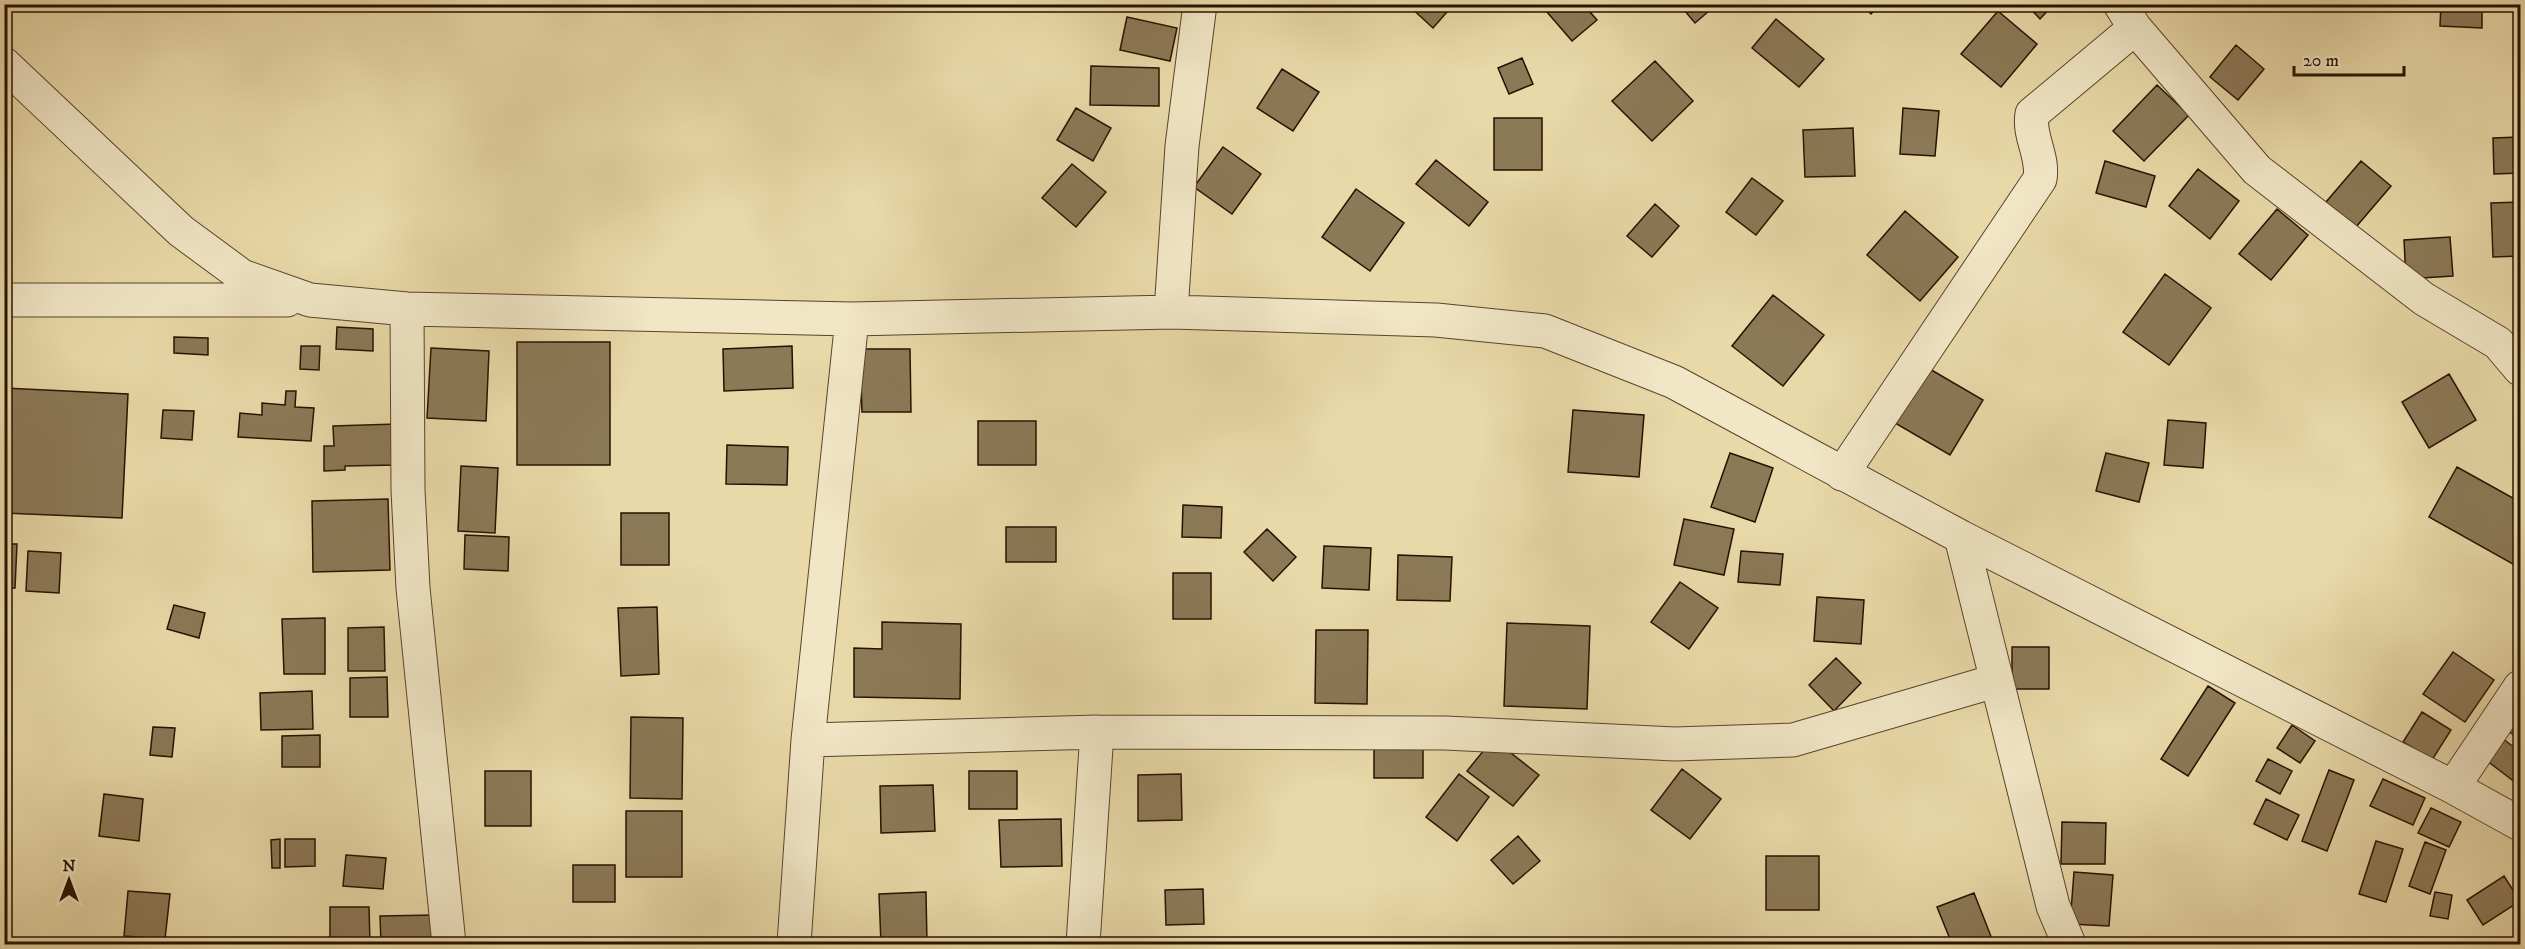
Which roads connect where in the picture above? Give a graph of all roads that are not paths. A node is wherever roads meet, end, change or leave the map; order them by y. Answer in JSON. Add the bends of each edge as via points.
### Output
{"nodes":[{"id":1,"x":1200,"y":4,"type":"edge"},
{"id":2,"x":2127,"y":16,"type":"edge"},
{"id":3,"x":4,"y":64,"type":"edge"},
{"id":4,"x":4,"y":300,"type":"edge"},
{"id":5,"x":310,"y":300,"type":"junction"},
{"id":6,"x":407,"y":309,"type":"junction"},
{"id":7,"x":1171,"y":312,"type":"junction"},
{"id":8,"x":852,"y":319,"type":"junction"},
{"id":9,"x":2520,"y":369,"type":"edge"},
{"id":10,"x":1842,"y":474,"type":"junction"},
{"id":11,"x":1961,"y":537,"type":"junction"},
{"id":12,"x":1995,"y":681,"type":"junction"},
{"id":13,"x":2520,"y":687,"type":"edge"},
{"id":14,"x":1097,"y":732,"type":"junction"},
{"id":15,"x":808,"y":740,"type":"junction"},
{"id":16,"x":2453,"y":787,"type":"junction"},
{"id":17,"x":2518,"y":819,"type":"edge"},
{"id":18,"x":449,"y":945,"type":"edge"},
{"id":19,"x":794,"y":945,"type":"edge"},
{"id":20,"x":1083,"y":945,"type":"edge"},
{"id":21,"x":2069,"y":945,"type":"edge"}],
"edges":[{"from":1,"to":7,"type":"street","via":[[1182,146]]},
{"from":2,"to":9,"type":"street","via":[[2257,170],[2424,299],[2498,343]]},
{"from":2,"to":10,"type":"street","via":[[2032,114],[2030,126],[2040,156],[2040,179]]},
{"from":3,"to":5,"type":"street","via":[[180,231],[242,276]]},
{"from":4,"to":5,"type":"street"},
{"from":5,"to":6,"type":"street"},
{"from":6,"to":8,"type":"street"},
{"from":6,"to":18,"type":"street","via":[[413,588]]},
{"from":7,"to":8,"type":"street"},
{"from":7,"to":10,"type":"street","via":[[1436,320],[1545,331],[1674,382]]},
{"from":8,"to":15,"type":"street"},
{"from":10,"to":11,"type":"street"},
{"from":11,"to":12,"type":"street"},
{"from":11,"to":16,"type":"street"},
{"from":12,"to":14,"type":"street","via":[[1793,740],[1675,744],[1445,733]]},
{"from":12,"to":21,"type":"street","via":[[2053,906]]},
{"from":13,"to":16,"type":"street"},
{"from":14,"to":15,"type":"street"},
{"from":14,"to":20,"type":"street"},
{"from":15,"to":19,"type":"street"},
{"from":16,"to":17,"type":"street"}]}
